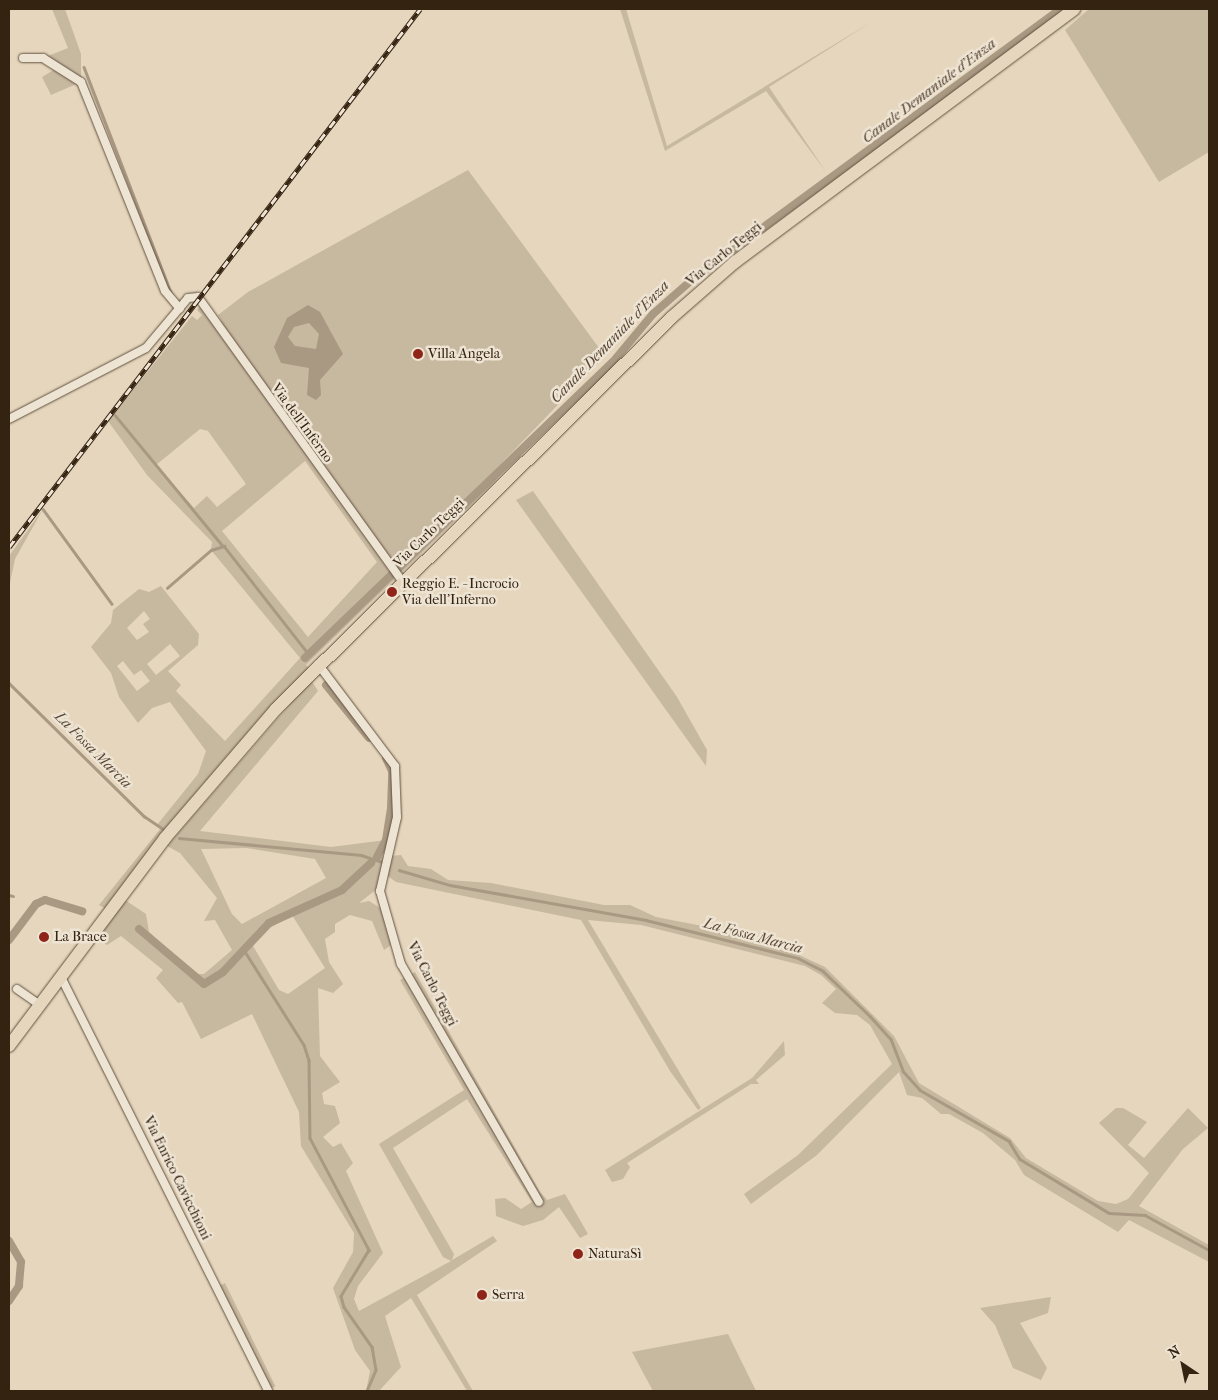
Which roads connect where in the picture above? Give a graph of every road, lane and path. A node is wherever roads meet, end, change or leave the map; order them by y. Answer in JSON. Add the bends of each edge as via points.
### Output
{"nodes":[{"id":1,"x":1074,"y":9,"type":"edge"},
{"id":2,"x":23,"y":58,"type":"dead end"},
{"id":3,"x":180,"y":309,"type":"junction"},
{"id":4,"x":9,"y":419,"type":"edge"},
{"id":5,"x":400,"y":578,"type":"junction"},
{"id":6,"x":318,"y":664,"type":"junction"},
{"id":7,"x":61,"y":977,"type":"junction"},
{"id":8,"x":17,"y":990,"type":"dead end"},
{"id":9,"x":40,"y":1005,"type":"junction"},
{"id":10,"x":9,"y":1046,"type":"edge"},
{"id":11,"x":539,"y":1202,"type":"dead end"},
{"id":12,"x":268,"y":1391,"type":"edge"}],
"edges":[{"from":1,"to":5,"type":"main road","name":"Via Carlo Teggi","via":[[702,290]]},
{"from":2,"to":3,"type":"street","via":[[43,58],[81,82],[165,291]]},
{"from":3,"to":4,"type":"street","name":"Via dell'Inferno","via":[[146,348]]},
{"from":3,"to":5,"type":"street","name":"Via dell'Inferno","via":[[191,296],[201,300]]},
{"from":5,"to":6,"type":"main road","name":"Via Carlo Teggi"},
{"from":6,"to":7,"type":"main road","name":"Via Carlo Teggi","via":[[170,832]]},
{"from":6,"to":11,"type":"street","name":"Via Carlo Teggi","via":[[395,766],[397,817],[380,891],[401,964]]},
{"from":7,"to":9,"type":"main road","name":"Via Carlo Teggi"},
{"from":7,"to":12,"type":"street","name":"Via Enrico Cavicchioni"},
{"from":8,"to":9,"type":"street"},
{"from":9,"to":10,"type":"main road","name":"Via Carlo Teggi"}]}
